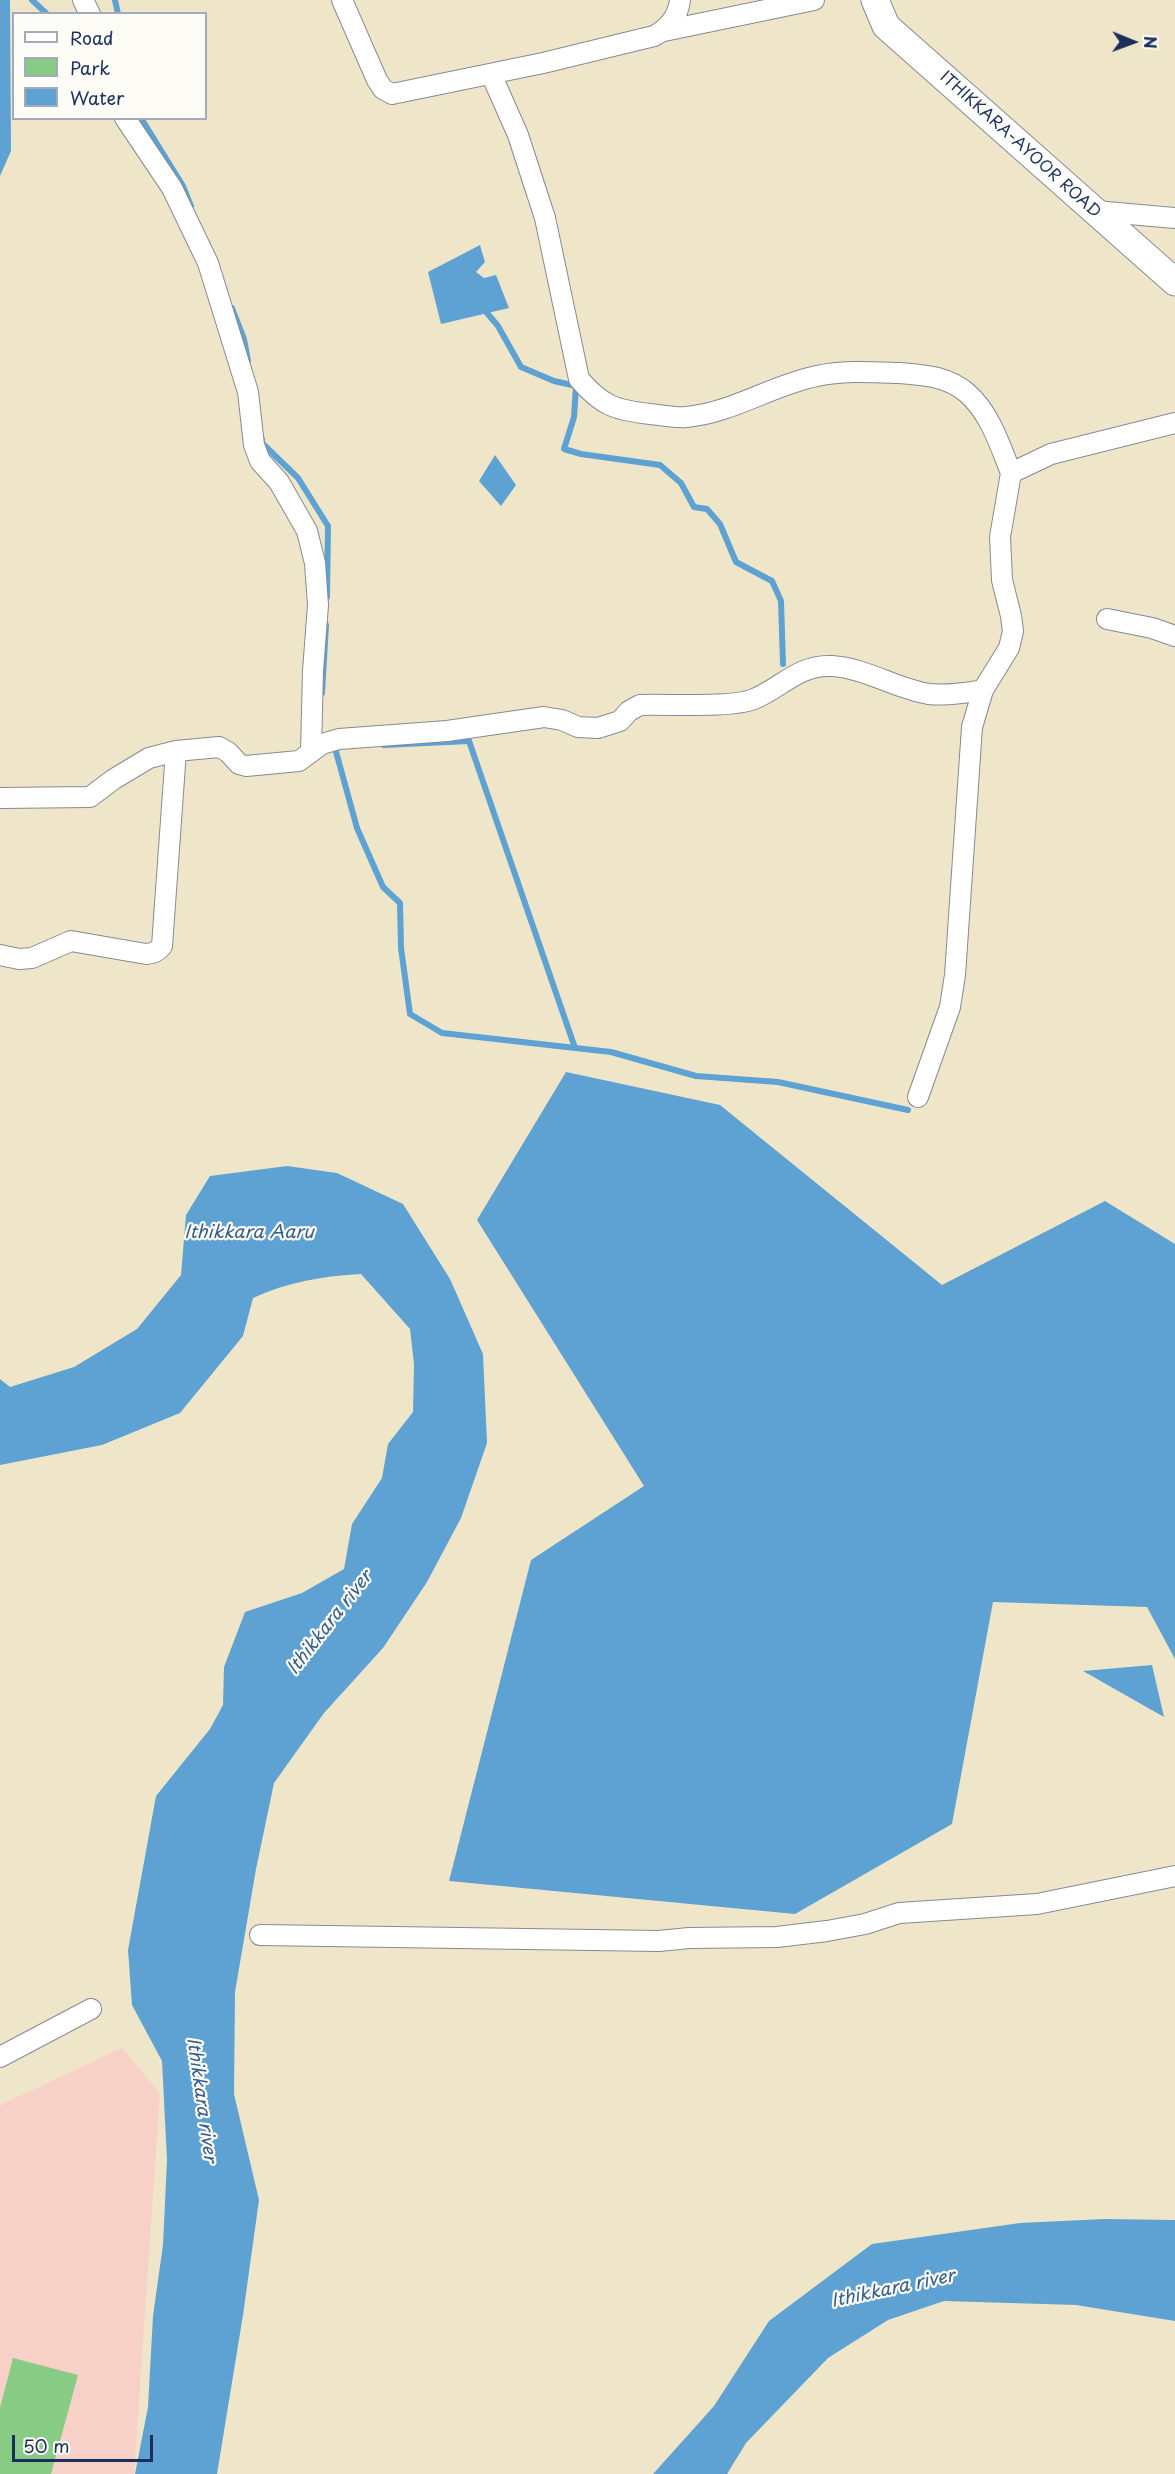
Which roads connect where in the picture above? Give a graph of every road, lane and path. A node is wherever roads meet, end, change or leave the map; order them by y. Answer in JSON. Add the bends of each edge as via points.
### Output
{"nodes":[{"id":1,"x":342,"y":0,"type":"edge"},
{"id":2,"x":680,"y":0,"type":"edge"},
{"id":3,"x":814,"y":0,"type":"edge"},
{"id":4,"x":875,"y":0,"type":"edge"},
{"id":5,"x":664,"y":31,"type":"junction"},
{"id":6,"x":491,"y":74,"type":"junction"},
{"id":7,"x":126,"y":120,"type":"edge"},
{"id":8,"x":1095,"y":211,"type":"junction"},
{"id":9,"x":1175,"y":218,"type":"edge"},
{"id":10,"x":1175,"y":282,"type":"edge"},
{"id":11,"x":1175,"y":423,"type":"edge"},
{"id":12,"x":1011,"y":473,"type":"junction"},
{"id":13,"x":1107,"y":619,"type":"dead end"},
{"id":14,"x":1175,"y":636,"type":"edge"},
{"id":15,"x":983,"y":690,"type":"junction"},
{"id":16,"x":176,"y":751,"type":"junction"},
{"id":17,"x":311,"y":752,"type":"junction"},
{"id":18,"x":0,"y":798,"type":"edge"},
{"id":19,"x":0,"y":955,"type":"edge"},
{"id":20,"x":918,"y":1097,"type":"dead end"},
{"id":21,"x":1175,"y":1876,"type":"edge"},
{"id":22,"x":260,"y":1935,"type":"dead end"},
{"id":23,"x":90,"y":2008,"type":"dead end"},
{"id":24,"x":0,"y":2057,"type":"edge"}],
"edges":[{"from":1,"to":6,"type":"street","via":[[377,80],[392,94]]},
{"from":2,"to":5,"type":"street","via":[[677,13]]},
{"from":3,"to":5,"type":"street"},
{"from":4,"to":8,"type":"main road","name":"ITHIKKARA-AYOOR ROAD","via":[[886,26]]},
{"from":5,"to":6,"type":"street"},
{"from":6,"to":12,"type":"street","via":[[518,135],[545,218],[579,379],[595,397],[617,409],[685,418],[727,408],[816,376],[880,372],[933,375],[968,394],[983,411]]},
{"from":7,"to":17,"type":"street","via":[[172,188],[208,263],[248,392],[254,445],[260,461],[279,482],[307,531],[315,564],[318,605]]},
{"from":8,"to":9,"type":"street"},
{"from":8,"to":10,"type":"main road","name":"ITHIKKARA-AYOOR ROAD"},
{"from":11,"to":12,"type":"street","via":[[1051,454]]},
{"from":12,"to":15,"type":"street","via":[[1000,537],[1002,580],[1013,631],[1009,648]]},
{"from":13,"to":14,"type":"street"},
{"from":15,"to":17,"type":"street","via":[[930,694],[832,666],[794,675],[753,700],[640,705],[620,721],[598,728],[578,727],[544,717],[447,731],[339,739]]},
{"from":15,"to":20,"type":"street","via":[[972,727],[950,1007]]},
{"from":16,"to":17,"type":"street","via":[[219,747],[246,766],[298,760]]},
{"from":16,"to":18,"type":"street","via":[[149,758],[90,796]]},
{"from":16,"to":19,"type":"street","via":[[159,950],[146,954],[71,940],[32,958]]},
{"from":21,"to":22,"type":"street","via":[[1037,1904],[899,1913],[865,1924],[777,1937],[659,1941]]},
{"from":23,"to":24,"type":"street"}]}
